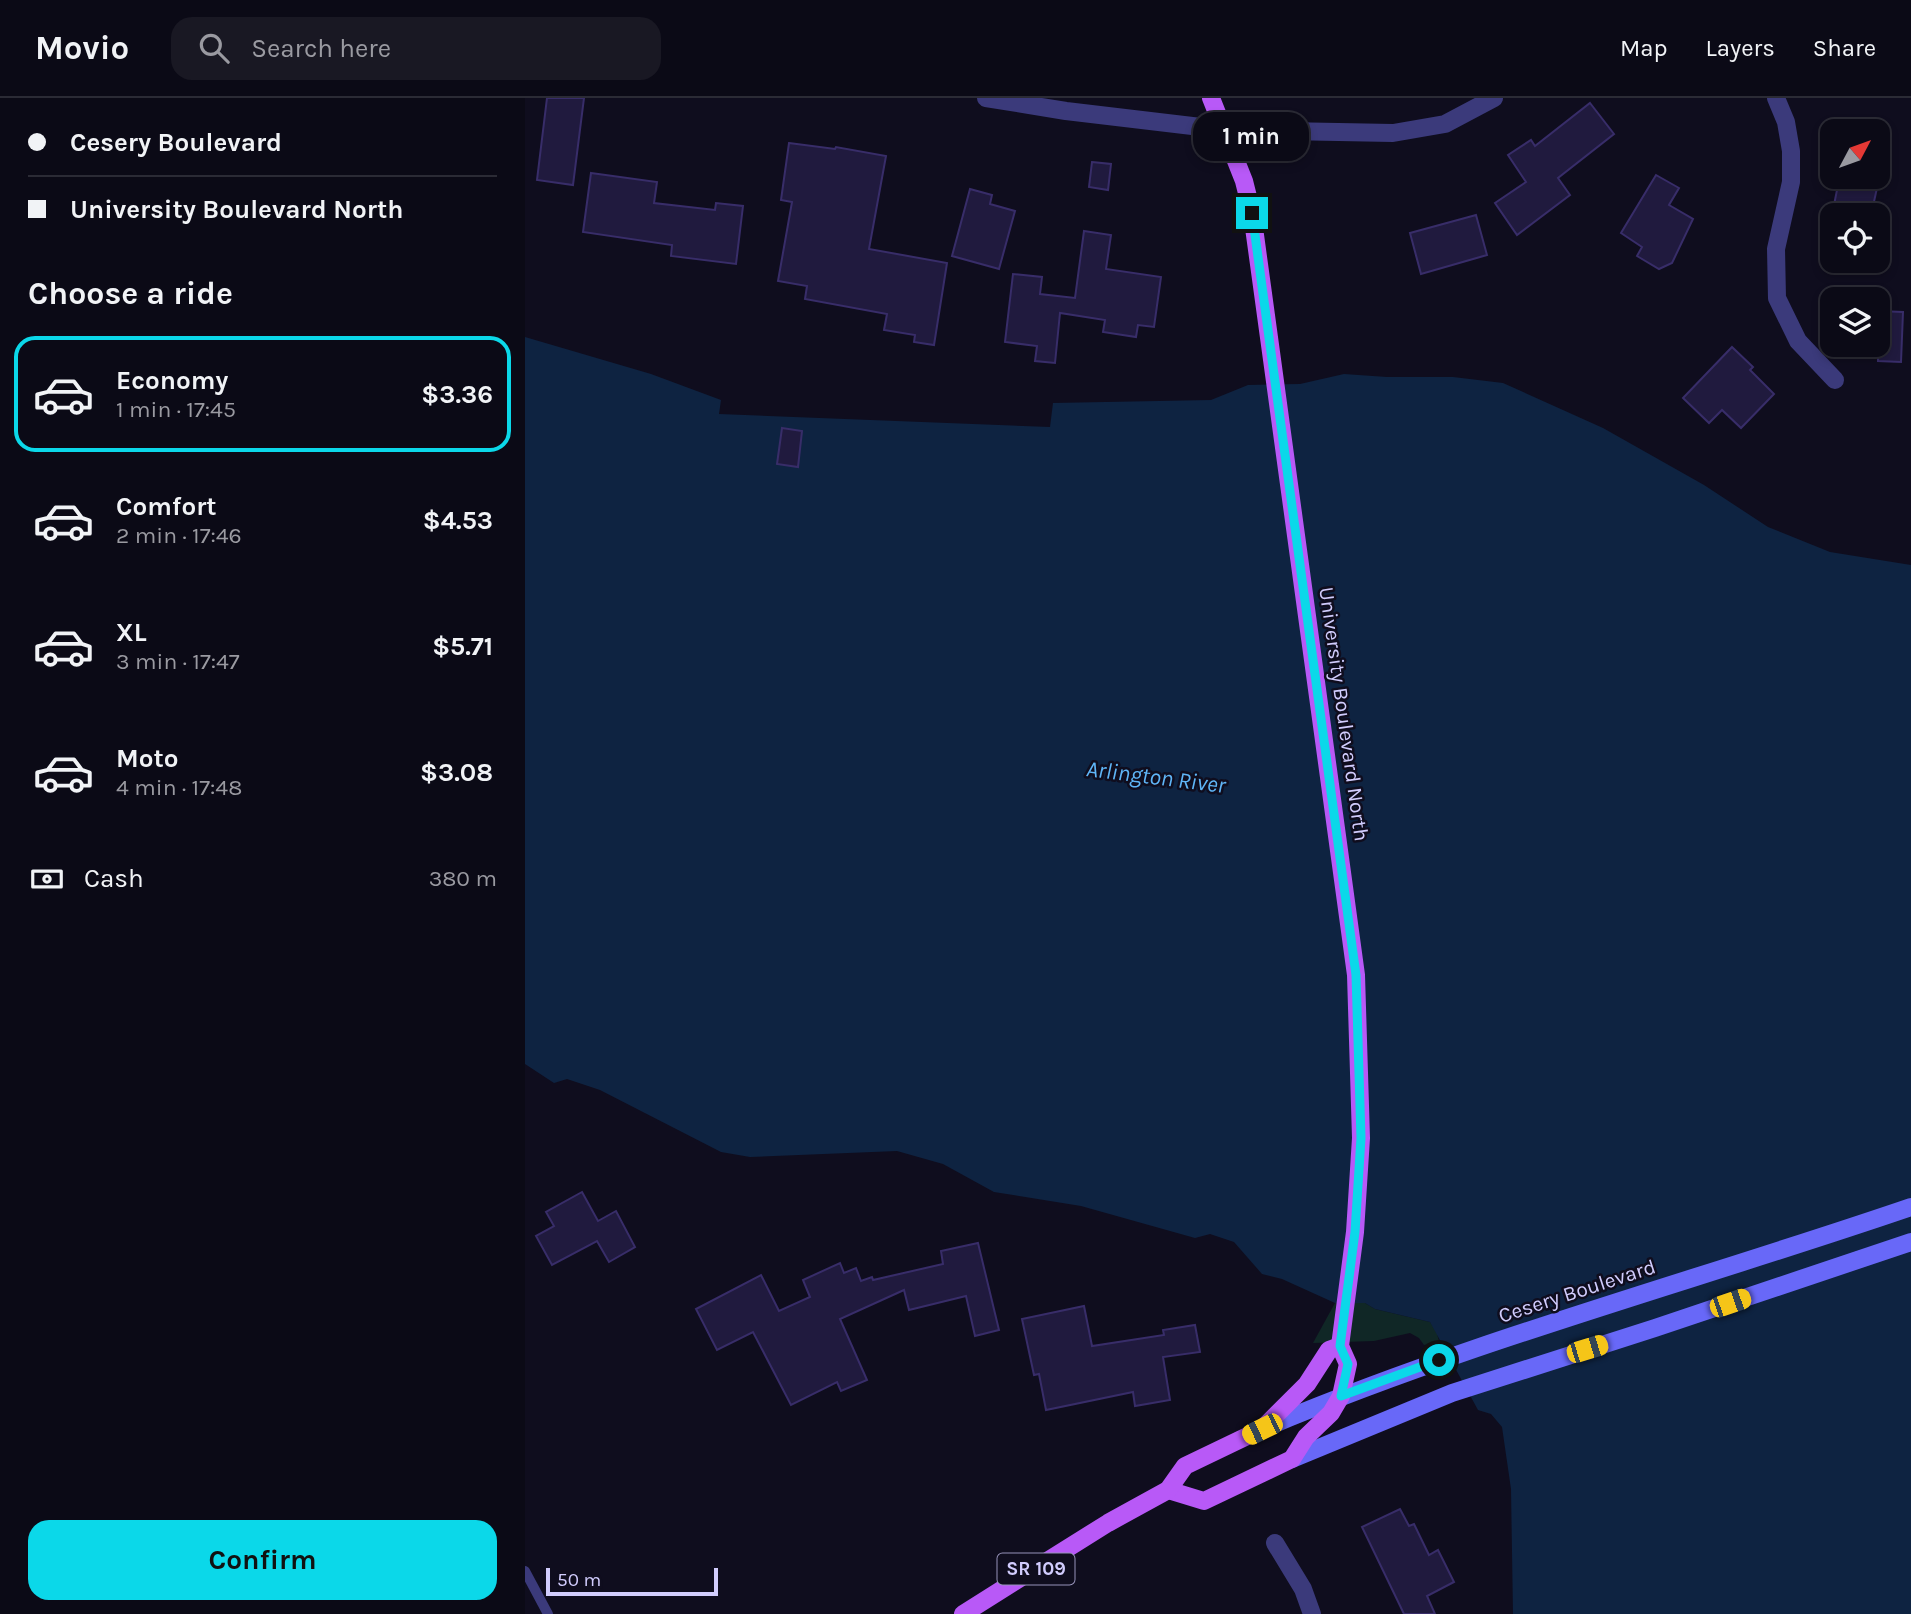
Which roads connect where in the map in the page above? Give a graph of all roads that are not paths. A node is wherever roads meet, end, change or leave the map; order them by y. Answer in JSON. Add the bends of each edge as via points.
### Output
{"nodes":[{"id":1,"x":986,"y":98,"type":"edge"},
{"id":2,"x":1211,"y":98,"type":"edge"},
{"id":3,"x":1494,"y":98,"type":"edge"},
{"id":4,"x":1776,"y":98,"type":"edge"},
{"id":5,"x":1226,"y":130,"type":"junction"},
{"id":6,"x":1835,"y":380,"type":"dead end"},
{"id":7,"x":1911,"y":1207,"type":"edge"},
{"id":8,"x":1911,"y":1242,"type":"edge"},
{"id":9,"x":1340,"y":1346,"type":"junction"},
{"id":10,"x":1341,"y":1396,"type":"junction"},
{"id":11,"x":1262,"y":1429,"type":"junction"},
{"id":12,"x":1292,"y":1459,"type":"junction"},
{"id":13,"x":1168,"y":1490,"type":"junction"},
{"id":14,"x":1275,"y":1543,"type":"dead end"},
{"id":15,"x":525,"y":1571,"type":"edge"},
{"id":16,"x":548,"y":1614,"type":"edge"},
{"id":17,"x":965,"y":1614,"type":"edge"},
{"id":18,"x":1312,"y":1614,"type":"edge"}],
"edges":[{"from":1,"to":5,"type":"street"},
{"from":2,"to":5,"type":"main road","name":"University Boulevard North"},
{"from":3,"to":5,"type":"street","via":[[1445,124],[1393,133]]},
{"from":4,"to":6,"type":"street","via":[[1791,151],[1790,182],[1776,249],[1777,298],[1798,341]]},
{"from":5,"to":9,"type":"main road","name":"University Boulevard North","via":[[1252,213],[1356,975],[1361,1138]]},
{"from":7,"to":10,"type":"main road","name":"Cesery Boulevard","number":"SR 109"},
{"from":8,"to":12,"type":"main road","via":[[1452,1393]]},
{"from":9,"to":10,"type":"main road","name":"University Boulevard North","via":[[1348,1364]]},
{"from":9,"to":11,"type":"main road","via":[[1329,1350],[1307,1384]]},
{"from":10,"to":11,"type":"main road","name":"Cesery Boulevard","number":"SR 109"},
{"from":10,"to":12,"type":"main road","name":"University Boulevard North"},
{"from":11,"to":13,"type":"main road","number":"SR 109","via":[[1185,1466]]},
{"from":12,"to":13,"type":"main road","name":"University Boulevard North","via":[[1204,1501]]},
{"from":13,"to":17,"type":"main road","number":"SR 109"},
{"from":14,"to":18,"type":"street","via":[[1303,1589]]},
{"from":15,"to":16,"type":"lane"}]}
